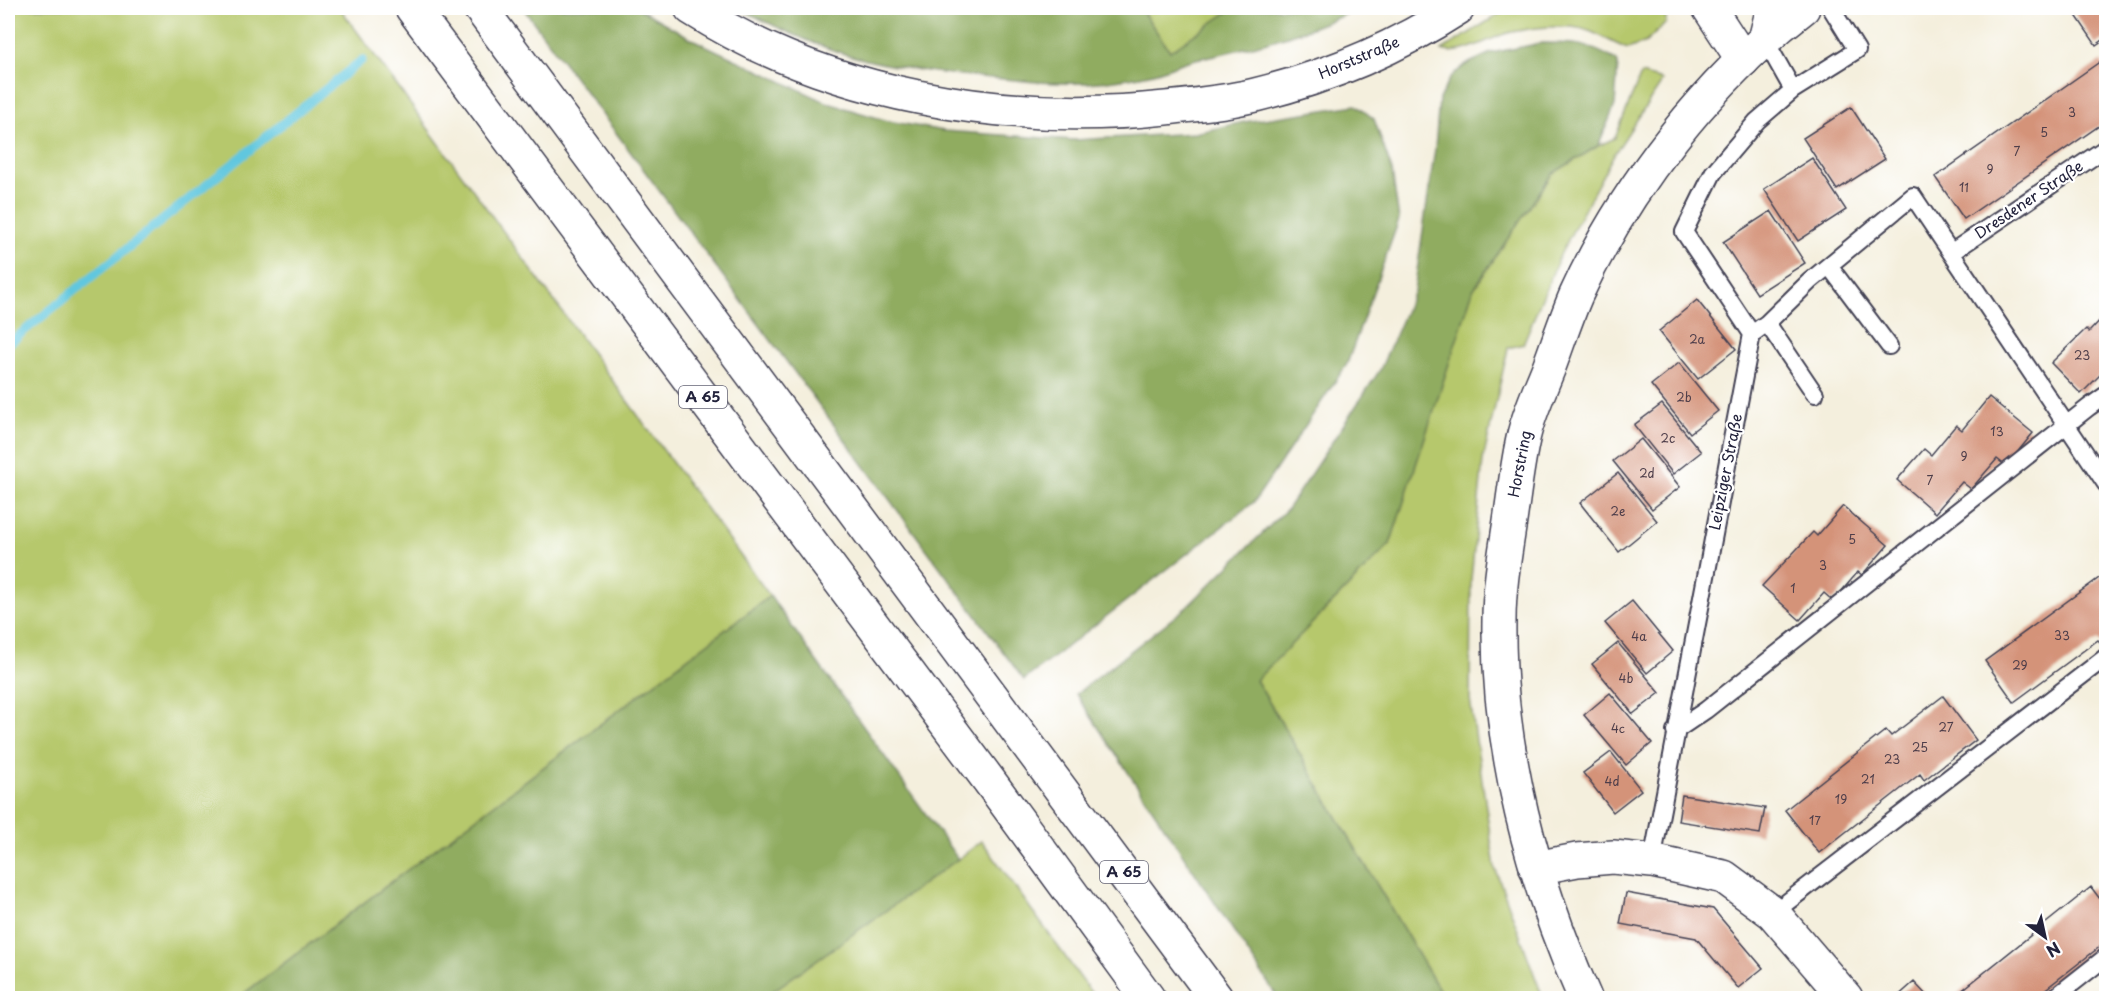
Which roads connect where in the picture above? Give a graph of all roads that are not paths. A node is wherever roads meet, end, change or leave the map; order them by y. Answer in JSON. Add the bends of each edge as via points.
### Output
{"nodes":[{"id":1,"x":412,"y":8,"type":"edge"},
{"id":2,"x":480,"y":8,"type":"edge"},
{"id":3,"x":691,"y":8,"type":"edge"},
{"id":4,"x":1458,"y":8,"type":"edge"},
{"id":5,"x":1709,"y":8,"type":"edge"},
{"id":6,"x":1773,"y":8,"type":"edge"},
{"id":7,"x":1803,"y":8,"type":"edge"},
{"id":8,"x":1831,"y":8,"type":"edge"},
{"id":9,"x":1754,"y":50,"type":"junction"},
{"id":10,"x":1793,"y":90,"type":"junction"},
{"id":11,"x":2106,"y":148,"type":"edge"},
{"id":12,"x":1952,"y":252,"type":"junction"},
{"id":13,"x":1829,"y":266,"type":"junction"},
{"id":14,"x":1767,"y":323,"type":"junction"},
{"id":15,"x":1752,"y":334,"type":"junction"},
{"id":16,"x":1889,"y":346,"type":"dead end"},
{"id":17,"x":1815,"y":394,"type":"dead end"},
{"id":18,"x":2106,"y":395,"type":"edge"},
{"id":19,"x":2066,"y":426,"type":"junction"},
{"id":20,"x":2106,"y":484,"type":"edge"},
{"id":21,"x":2106,"y":657,"type":"edge"},
{"id":22,"x":1675,"y":731,"type":"junction"},
{"id":23,"x":1652,"y":861,"type":"junction"},
{"id":24,"x":1536,"y":868,"type":"junction"},
{"id":25,"x":1773,"y":913,"type":"junction"},
{"id":26,"x":2106,"y":957,"type":"edge"},
{"id":27,"x":1148,"y":999,"type":"edge"},
{"id":28,"x":1216,"y":999,"type":"edge"},
{"id":29,"x":1585,"y":999,"type":"edge"},
{"id":30,"x":1846,"y":999,"type":"edge"},
{"id":31,"x":2054,"y":999,"type":"edge"}],
"edges":[{"from":1,"to":27,"type":"main road","number":"A 65"},
{"from":2,"to":28,"type":"main road","number":"A 65"},
{"from":3,"to":4,"type":"main road","name":"Horststraße","via":[[743,37],[838,75],[896,92],[951,103],[1090,113],[1212,103],[1308,80],[1390,48]]},
{"from":5,"to":9,"type":"main road"},
{"from":6,"to":9,"type":"main road"},
{"from":7,"to":9,"type":"main road","name":"Horstring"},
{"from":8,"to":10,"type":"lane","via":[[1857,50]]},
{"from":9,"to":10,"type":"lane"},
{"from":9,"to":24,"type":"main road","name":"Horstring","via":[[1671,141],[1605,239],[1576,295],[1523,437],[1503,568],[1499,619],[1501,689],[1512,767]]},
{"from":10,"to":15,"type":"lane","via":[[1757,121],[1713,173],[1684,232]]},
{"from":11,"to":12,"type":"lane","name":"Dresdener Straße"},
{"from":12,"to":13,"type":"lane","via":[[1913,196]]},
{"from":12,"to":19,"type":"lane"},
{"from":13,"to":14,"type":"lane"},
{"from":13,"to":16,"type":"lane"},
{"from":14,"to":15,"type":"lane"},
{"from":14,"to":17,"type":"lane"},
{"from":15,"to":22,"type":"lane","name":"Leipziger Straße"},
{"from":18,"to":19,"type":"lane"},
{"from":19,"to":20,"type":"lane"},
{"from":19,"to":22,"type":"lane"},
{"from":21,"to":25,"type":"lane"},
{"from":22,"to":23,"type":"lane","name":"Leipziger Straße"},
{"from":23,"to":24,"type":"main road","via":[[1613,857]]},
{"from":23,"to":25,"type":"main road","via":[[1724,877]]},
{"from":24,"to":29,"type":"main road","name":"Horstring"},
{"from":25,"to":30,"type":"main road"},
{"from":26,"to":31,"type":"lane"}]}
